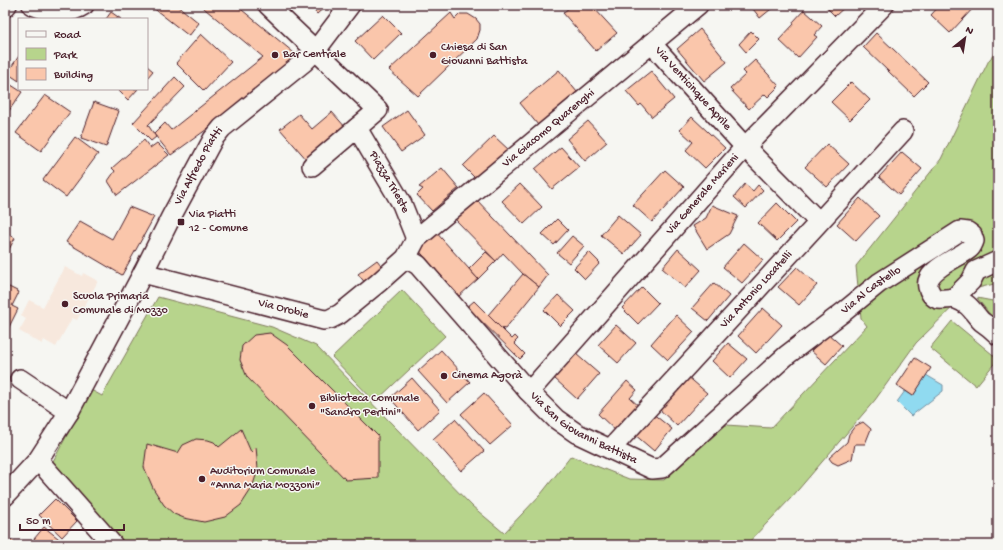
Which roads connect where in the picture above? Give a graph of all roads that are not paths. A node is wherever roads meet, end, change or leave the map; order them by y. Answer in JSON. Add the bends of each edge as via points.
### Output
{"nodes":[{"id":1,"x":32,"y":5,"type":"edge"},
{"id":2,"x":84,"y":5,"type":"edge"},
{"id":3,"x":268,"y":5,"type":"edge"},
{"id":4,"x":350,"y":5,"type":"edge"},
{"id":5,"x":698,"y":5,"type":"edge"},
{"id":6,"x":884,"y":5,"type":"edge"},
{"id":7,"x":651,"y":43,"type":"junction"},
{"id":8,"x":316,"y":50,"type":"junction"},
{"id":9,"x":357,"y":128,"type":"junction"},
{"id":10,"x":902,"y":131,"type":"dead end"},
{"id":11,"x":745,"y":147,"type":"junction"},
{"id":12,"x":312,"y":166,"type":"dead end"},
{"id":13,"x":818,"y":221,"type":"junction"},
{"id":14,"x":416,"y":239,"type":"junction"},
{"id":15,"x":406,"y":258,"type":"junction"},
{"id":16,"x":998,"y":262,"type":"edge"},
{"id":17,"x":143,"y":273,"type":"junction"},
{"id":18,"x":954,"y":298,"type":"junction"},
{"id":19,"x":998,"y":335,"type":"edge"},
{"id":20,"x":20,"y":379,"type":"dead end"},
{"id":21,"x":528,"y":391,"type":"junction"},
{"id":22,"x":69,"y":412,"type":"junction"},
{"id":23,"x":612,"y":450,"type":"junction"},
{"id":24,"x":38,"y":460,"type":"junction"},
{"id":25,"x":652,"y":469,"type":"joint"},
{"id":26,"x":5,"y":496,"type":"edge"},
{"id":27,"x":113,"y":545,"type":"edge"}],
"edges":[{"from":1,"to":2,"type":"street","via":[[56,12],[75,10]]},
{"from":3,"to":8,"type":"street"},
{"from":4,"to":8,"type":"street","name":"Via Alfredo Piatti"},
{"from":5,"to":7,"type":"street","name":"Via Giacomo Quarenghi"},
{"from":6,"to":11,"type":"street","name":"Via Generale Marieni"},
{"from":7,"to":11,"type":"street","name":"Via Venticinque Aprile"},
{"from":7,"to":14,"type":"street","name":"Via Giacomo Quarenghi"},
{"from":8,"to":9,"type":"street","via":[[378,110]]},
{"from":8,"to":17,"type":"street","name":"Via Alfredo Piatti","via":[[222,128],[213,139]]},
{"from":9,"to":12,"type":"street"},
{"from":9,"to":14,"type":"street","name":"Piazza Trieste","via":[[402,204]]},
{"from":10,"to":13,"type":"street","name":"Via Antonio Locatelli"},
{"from":11,"to":13,"type":"street","name":"Via Venticinque Aprile"},
{"from":11,"to":21,"type":"street","name":"Via Generale Marieni"},
{"from":13,"to":23,"type":"street","name":"Via Antonio Locatelli"},
{"from":14,"to":15,"type":"street","name":"Via Giacomo Quarenghi"},
{"from":15,"to":17,"type":"street","name":"Via Orobie","via":[[340,314],[324,320]]},
{"from":15,"to":21,"type":"street","name":"Via San Giovanni Battista","via":[[418,265]]},
{"from":16,"to":18,"type":"street","via":[[976,271],[971,281]]},
{"from":17,"to":22,"type":"street","name":"Via Alfredo Piatti"},
{"from":18,"to":19,"type":"street","name":"Via Al Castello","via":[[970,307],[980,320]]},
{"from":18,"to":25,"type":"street","name":"Via Al Castello","via":[[943,300],[934,296],[928,289],[929,280],[935,271],[970,248],[974,241],[968,232],[960,232],[879,283],[787,355],[662,468]]},
{"from":20,"to":22,"type":"street"},
{"from":21,"to":23,"type":"street","name":"Via San Giovanni Battista","via":[[556,419],[576,434]]},
{"from":22,"to":24,"type":"street","name":"Via Alfredo Piatti"},
{"from":23,"to":25,"type":"street","name":"Via San Giovanni Battista"},
{"from":24,"to":26,"type":"street","name":"Via Alfredo Piatti"},
{"from":24,"to":27,"type":"street"}]}
